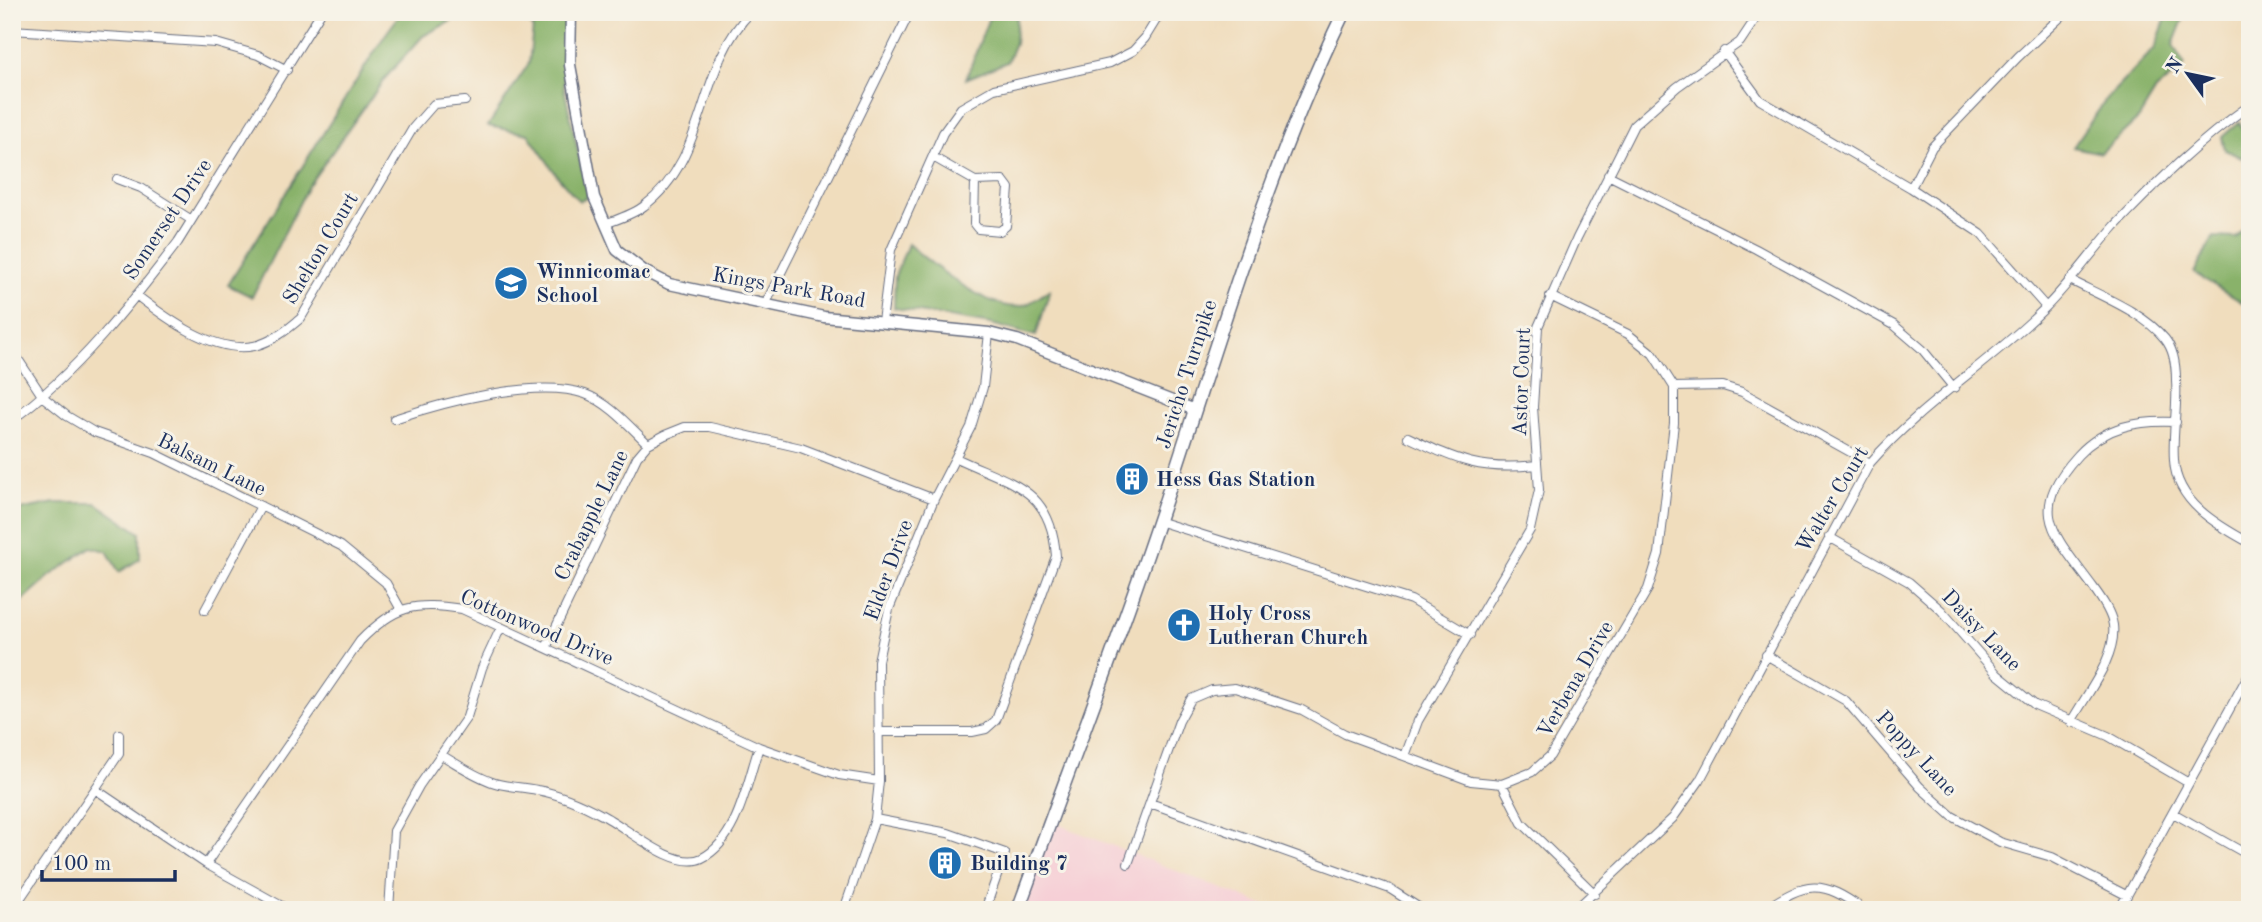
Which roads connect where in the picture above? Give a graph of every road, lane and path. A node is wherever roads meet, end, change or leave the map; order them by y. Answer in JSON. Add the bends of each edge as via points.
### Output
{"nodes":[{"id":1,"x":321,"y":12,"type":"edge"},
{"id":2,"x":571,"y":12,"type":"edge"},
{"id":3,"x":751,"y":12,"type":"edge"},
{"id":4,"x":910,"y":12,"type":"edge"},
{"id":5,"x":1161,"y":12,"type":"edge"},
{"id":6,"x":1344,"y":12,"type":"edge"},
{"id":7,"x":1760,"y":12,"type":"edge"},
{"id":8,"x":2066,"y":12,"type":"edge"},
{"id":9,"x":12,"y":31,"type":"edge"},
{"id":10,"x":1724,"y":51,"type":"junction"},
{"id":11,"x":287,"y":71,"type":"junction"},
{"id":12,"x":465,"y":101,"type":"dead end"},
{"id":13,"x":2250,"y":105,"type":"edge"},
{"id":14,"x":933,"y":157,"type":"junction"},
{"id":15,"x":1608,"y":175,"type":"junction"},
{"id":16,"x":117,"y":179,"type":"dead end"},
{"id":17,"x":975,"y":181,"type":"junction"},
{"id":18,"x":1911,"y":188,"type":"junction"},
{"id":19,"x":190,"y":219,"type":"junction"},
{"id":20,"x":606,"y":224,"type":"junction"},
{"id":21,"x":2070,"y":280,"type":"junction"},
{"id":22,"x":136,"y":295,"type":"junction"},
{"id":23,"x":1550,"y":296,"type":"junction"},
{"id":24,"x":765,"y":305,"type":"junction"},
{"id":25,"x":2046,"y":307,"type":"junction"},
{"id":26,"x":882,"y":322,"type":"junction"},
{"id":27,"x":989,"y":333,"type":"junction"},
{"id":28,"x":12,"y":349,"type":"edge"},
{"id":29,"x":1674,"y":387,"type":"junction"},
{"id":30,"x":1954,"y":388,"type":"junction"},
{"id":31,"x":43,"y":397,"type":"junction"},
{"id":32,"x":1195,"y":410,"type":"junction"},
{"id":33,"x":394,"y":419,"type":"dead end"},
{"id":34,"x":12,"y":420,"type":"edge"},
{"id":35,"x":2176,"y":422,"type":"junction"},
{"id":36,"x":1408,"y":437,"type":"dead end"},
{"id":37,"x":648,"y":444,"type":"junction"},
{"id":38,"x":956,"y":457,"type":"junction"},
{"id":39,"x":1870,"y":463,"type":"junction"},
{"id":40,"x":1537,"y":465,"type":"junction"},
{"id":41,"x":934,"y":499,"type":"junction"},
{"id":42,"x":261,"y":506,"type":"junction"},
{"id":43,"x":1158,"y":521,"type":"junction"},
{"id":44,"x":1829,"y":537,"type":"junction"},
{"id":45,"x":2250,"y":543,"type":"edge"},
{"id":46,"x":400,"y":608,"type":"junction"},
{"id":47,"x":205,"y":610,"type":"dead end"},
{"id":48,"x":501,"y":627,"type":"junction"},
{"id":49,"x":1470,"y":635,"type":"junction"},
{"id":50,"x":546,"y":648,"type":"junction"},
{"id":51,"x":1766,"y":655,"type":"junction"},
{"id":52,"x":2250,"y":672,"type":"edge"},
{"id":53,"x":2071,"y":722,"type":"junction"},
{"id":54,"x":878,"y":732,"type":"junction"},
{"id":55,"x":119,"y":734,"type":"dead end"},
{"id":56,"x":759,"y":747,"type":"junction"},
{"id":57,"x":443,"y":756,"type":"junction"},
{"id":58,"x":1405,"y":757,"type":"junction"},
{"id":59,"x":879,"y":781,"type":"junction"},
{"id":60,"x":2187,"y":782,"type":"junction"},
{"id":61,"x":1502,"y":784,"type":"junction"},
{"id":62,"x":95,"y":789,"type":"junction"},
{"id":63,"x":1150,"y":803,"type":"junction"},
{"id":64,"x":2172,"y":813,"type":"junction"},
{"id":65,"x":875,"y":819,"type":"junction"},
{"id":66,"x":2250,"y":856,"type":"edge"},
{"id":67,"x":206,"y":864,"type":"junction"},
{"id":68,"x":1128,"y":864,"type":"dead end"},
{"id":69,"x":1595,"y":894,"type":"junction"},
{"id":70,"x":2126,"y":895,"type":"junction"},
{"id":71,"x":13,"y":909,"type":"edge"},
{"id":72,"x":289,"y":910,"type":"edge"},
{"id":73,"x":389,"y":910,"type":"edge"},
{"id":74,"x":844,"y":910,"type":"edge"},
{"id":75,"x":985,"y":910,"type":"edge"},
{"id":76,"x":1018,"y":910,"type":"edge"},
{"id":77,"x":1423,"y":910,"type":"edge"},
{"id":78,"x":1575,"y":910,"type":"edge"},
{"id":79,"x":1764,"y":910,"type":"edge"},
{"id":80,"x":1864,"y":910,"type":"edge"},
{"id":81,"x":2119,"y":910,"type":"edge"}],
"edges":[{"from":1,"to":11,"type":"street","name":"Somerset Drive"},
{"from":2,"to":20,"type":"street","name":"Kings Park Road","via":[[570,65],[594,197]]},
{"from":3,"to":20,"type":"street","via":[[728,40],[687,157],[643,208]]},
{"from":4,"to":24,"type":"street"},
{"from":5,"to":14,"type":"street","via":[[1133,51],[1110,63],[976,97],[949,122]]},
{"from":6,"to":32,"type":"main road","name":"Jericho Turnpike","via":[[1275,172]]},
{"from":7,"to":10,"type":"street","name":"Astor Court","via":[[1740,42]]},
{"from":8,"to":18,"type":"street","via":[[1933,147]]},
{"from":9,"to":11,"type":"street","via":[[216,43],[258,55]]},
{"from":10,"to":15,"type":"street","name":"Astor Court","via":[[1648,110],[1634,125]]},
{"from":10,"to":18,"type":"street","via":[[1760,100]]},
{"from":11,"to":19,"type":"street","name":"Somerset Drive"},
{"from":12,"to":22,"type":"street","name":"Shelton Court","via":[[434,104],[412,128],[301,318],[281,335],[253,346],[225,345],[159,313]]},
{"from":13,"to":21,"type":"street","name":"Walter Court","via":[[2206,136],[2114,228]]},
{"from":14,"to":17,"type":"street"},
{"from":14,"to":26,"type":"street","via":[[891,250]]},
{"from":15,"to":23,"type":"street","name":"Astor Court"},
{"from":15,"to":30,"type":"street","via":[[1894,325],[1922,349]]},
{"from":16,"to":19,"type":"street","via":[[141,188]]},
{"from":17,"to":17,"type":"street","via":[[974,224],[978,229],[1000,231],[1006,226],[1009,188],[1003,180]]},
{"from":18,"to":25,"type":"street","via":[[1981,234]]},
{"from":19,"to":22,"type":"street","name":"Somerset Drive","via":[[178,242]]},
{"from":20,"to":24,"type":"street","name":"Kings Park Road","via":[[617,250],[669,284]]},
{"from":21,"to":25,"type":"street","name":"Walter Court"},
{"from":21,"to":35,"type":"street","via":[[2136,316],[2166,340],[2175,363]]},
{"from":22,"to":31,"type":"street","name":"Somerset Drive"},
{"from":23,"to":29,"type":"street","via":[[1628,334],[1653,354]]},
{"from":23,"to":40,"type":"street","name":"Astor Court","via":[[1538,327],[1533,407]]},
{"from":24,"to":26,"type":"street","name":"Kings Park Road"},
{"from":25,"to":30,"type":"street","name":"Walter Court"},
{"from":26,"to":27,"type":"street","name":"Kings Park Road"},
{"from":27,"to":32,"type":"street","name":"Kings Park Road"},
{"from":27,"to":38,"type":"street","name":"Elder Drive","via":[[983,387]]},
{"from":28,"to":31,"type":"street","name":"Balsam Lane"},
{"from":29,"to":39,"type":"street","via":[[1723,386],[1742,392]]},
{"from":29,"to":61,"type":"street","name":"Verbena Drive","via":[[1668,490],[1659,554],[1648,589],[1550,756],[1532,772]]},
{"from":30,"to":39,"type":"street","name":"Walter Court","via":[[1894,435]]},
{"from":31,"to":34,"type":"street","name":"Somerset Drive"},
{"from":31,"to":42,"type":"street","name":"Balsam Lane","via":[[94,432],[154,453]]},
{"from":32,"to":43,"type":"main road","name":"Jericho Turnpike"},
{"from":33,"to":37,"type":"street","via":[[462,397],[566,389],[607,406]]},
{"from":35,"to":45,"type":"street","via":[[2174,462],[2181,488],[2199,510]]},
{"from":35,"to":53,"type":"street","via":[[2144,420],[2113,429],[2081,451],[2058,478],[2047,506],[2057,538],[2113,622],[2113,644]]},
{"from":36,"to":40,"type":"street","via":[[1478,467]]},
{"from":37,"to":41,"type":"street","name":"Crabapple Lane","via":[[685,427],[710,427],[801,448]]},
{"from":37,"to":50,"type":"street","name":"Crabapple Lane","via":[[629,471]]},
{"from":38,"to":41,"type":"street","name":"Elder Drive"},
{"from":38,"to":54,"type":"street","via":[[1028,492],[1044,507],[1054,531],[1056,556],[996,720],[986,729],[972,732]]},
{"from":39,"to":44,"type":"street","name":"Walter Court"},
{"from":40,"to":49,"type":"street","name":"Astor Court","via":[[1537,511],[1530,530]]},
{"from":41,"to":54,"type":"street","name":"Elder Drive","via":[[889,609],[878,661]]},
{"from":42,"to":46,"type":"street","name":"Balsam Lane","via":[[356,556],[386,583]]},
{"from":42,"to":47,"type":"street"},
{"from":43,"to":49,"type":"street","via":[[1411,600]]},
{"from":43,"to":76,"type":"main road","name":"Jericho Turnpike"},
{"from":44,"to":51,"type":"street","name":"Walter Court"},
{"from":44,"to":53,"type":"street","name":"Daisy Lane","via":[[1909,582],[1941,610],[1997,674],[2035,705]]},
{"from":46,"to":48,"type":"street","name":"Cottonwood Drive","via":[[462,609]]},
{"from":46,"to":67,"type":"street","via":[[360,641]]},
{"from":48,"to":50,"type":"street","name":"Cottonwood Drive"},
{"from":48,"to":57,"type":"street","via":[[467,717]]},
{"from":49,"to":58,"type":"street","name":"Astor Court","via":[[1418,721]]},
{"from":50,"to":56,"type":"street","name":"Cottonwood Drive"},
{"from":51,"to":69,"type":"street","name":"Walter Court","via":[[1700,780],[1673,818]]},
{"from":51,"to":70,"type":"street","name":"Poppy Lane","via":[[1846,701],[1920,787],[1952,816],[2000,842],[2052,857]]},
{"from":52,"to":60,"type":"street"},
{"from":53,"to":60,"type":"street","name":"Daisy Lane","via":[[2108,736]]},
{"from":54,"to":59,"type":"street","name":"Elder Drive"},
{"from":55,"to":62,"type":"street","via":[[119,754]]},
{"from":56,"to":57,"type":"street","via":[[735,818],[720,843],[700,859],[681,860],[569,800],[496,783]]},
{"from":56,"to":59,"type":"street","name":"Cottonwood Drive","via":[[839,775]]},
{"from":57,"to":73,"type":"street","via":[[419,786],[394,831]]},
{"from":58,"to":61,"type":"street","via":[[1471,781]]},
{"from":58,"to":63,"type":"street","via":[[1345,734],[1302,710],[1234,688],[1212,690],[1191,699]]},
{"from":59,"to":65,"type":"street","name":"Elder Drive"},
{"from":60,"to":64,"type":"street"},
{"from":61,"to":69,"type":"street","via":[[1522,822]]},
{"from":62,"to":67,"type":"street"},
{"from":62,"to":71,"type":"street"},
{"from":63,"to":68,"type":"street"},
{"from":63,"to":77,"type":"street","via":[[1390,889]]},
{"from":64,"to":66,"type":"street"},
{"from":64,"to":70,"type":"street"},
{"from":65,"to":74,"type":"street","name":"Elder Drive"},
{"from":65,"to":75,"type":"street","via":[[948,833],[1005,853]]},
{"from":67,"to":72,"type":"street"},
{"from":69,"to":78,"type":"street","name":"Walter Court"},
{"from":70,"to":81,"type":"street"},
{"from":79,"to":80,"type":"street","via":[[1804,886],[1828,887]]}]}
